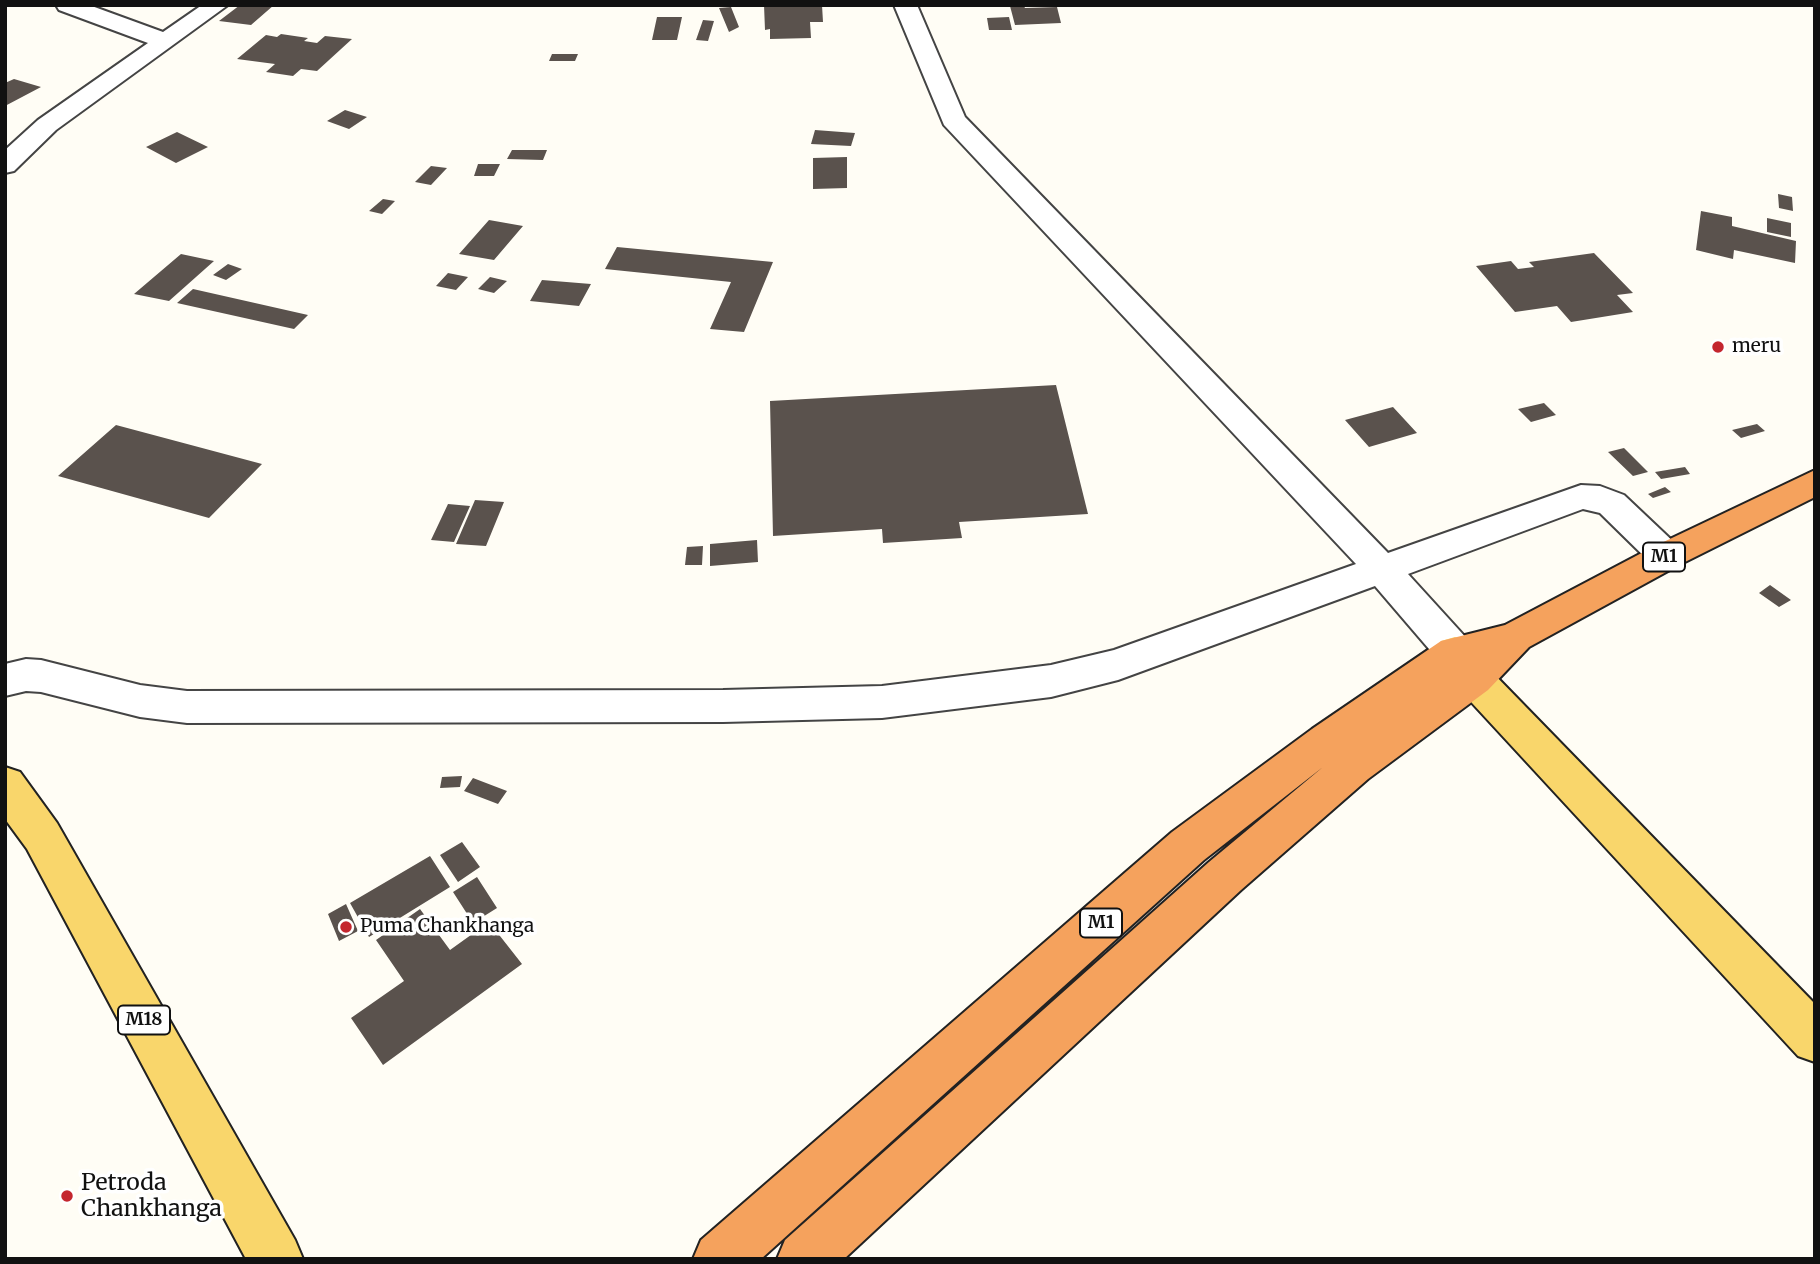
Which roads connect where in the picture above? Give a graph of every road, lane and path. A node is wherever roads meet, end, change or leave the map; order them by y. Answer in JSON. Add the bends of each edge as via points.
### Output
{"nodes":[{"id":1,"x":67,"y":5,"type":"edge"},
{"id":2,"x":217,"y":5,"type":"edge"},
{"id":3,"x":905,"y":5,"type":"edge"},
{"id":4,"x":166,"y":41,"type":"junction"},
{"id":5,"x":5,"y":165,"type":"edge"},
{"id":6,"x":1815,"y":482,"type":"edge"},
{"id":7,"x":1665,"y":556,"type":"junction"},
{"id":8,"x":1382,"y":569,"type":"junction"},
{"id":9,"x":1464,"y":665,"type":"junction"},
{"id":10,"x":5,"y":680,"type":"edge"},
{"id":11,"x":5,"y":785,"type":"edge"},
{"id":12,"x":1815,"y":1039,"type":"edge"},
{"id":13,"x":276,"y":1259,"type":"edge"},
{"id":14,"x":720,"y":1259,"type":"edge"},
{"id":15,"x":804,"y":1259,"type":"edge"}],
"edges":[{"from":1,"to":4,"type":"street"},
{"from":2,"to":4,"type":"street"},
{"from":3,"to":8,"type":"street","via":[[953,120]]},
{"from":4,"to":5,"type":"street","via":[[47,125]]},
{"from":6,"to":7,"type":"highway","number":"M1"},
{"from":7,"to":8,"type":"street","via":[[1612,504],[1581,497]]},
{"from":7,"to":9,"type":"highway","number":"M1"},
{"from":8,"to":9,"type":"street"},
{"from":8,"to":10,"type":"street","via":[[1118,665],[1051,681],[882,702],[187,707],[140,701],[41,676]]},
{"from":9,"to":12,"type":"main road"},
{"from":9,"to":14,"type":"highway","number":"M1","via":[[1327,741],[1188,846]]},
{"from":9,"to":15,"type":"highway","number":"M1"},
{"from":11,"to":13,"type":"main road","number":"M18","via":[[42,836]]}]}
